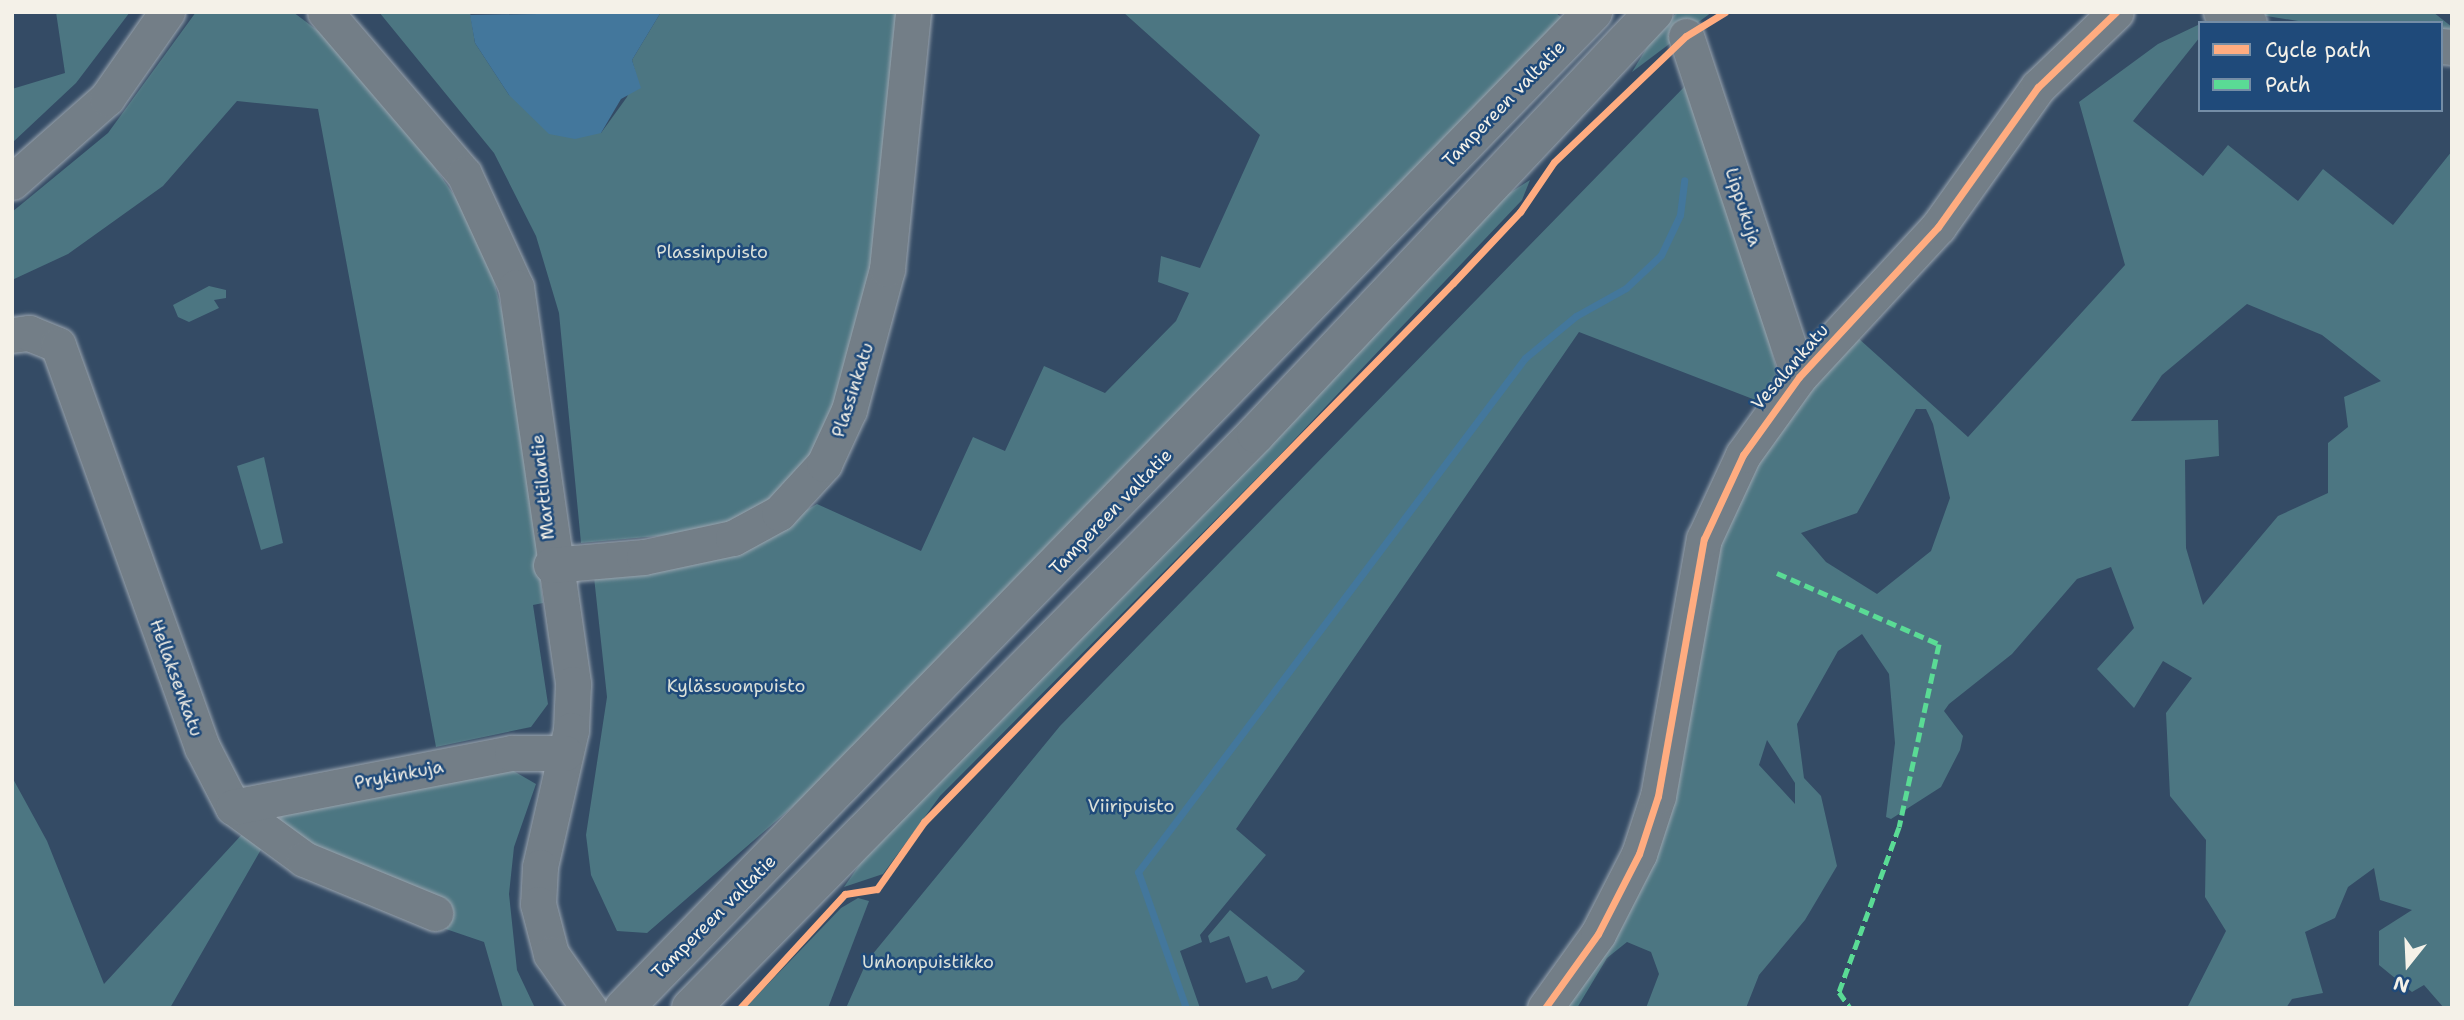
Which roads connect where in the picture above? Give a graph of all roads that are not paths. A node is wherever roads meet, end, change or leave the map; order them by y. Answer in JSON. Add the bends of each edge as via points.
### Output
{"nodes":[{"id":1,"x":167,"y":12,"type":"edge"},
{"id":2,"x":325,"y":12,"type":"edge"},
{"id":3,"x":913,"y":12,"type":"edge"},
{"id":4,"x":1593,"y":12,"type":"edge"},
{"id":5,"x":1654,"y":12,"type":"edge"},
{"id":6,"x":2116,"y":12,"type":"edge"},
{"id":7,"x":2221,"y":12,"type":"edge"},
{"id":8,"x":2244,"y":21,"type":"edge"},
{"id":9,"x":1686,"y":36,"type":"dead end"},
{"id":10,"x":12,"y":182,"type":"edge"},
{"id":11,"x":27,"y":336,"type":"edge"},
{"id":12,"x":1799,"y":377,"type":"junction"},
{"id":13,"x":551,"y":565,"type":"junction"},
{"id":14,"x":565,"y":753,"type":"junction"},
{"id":15,"x":233,"y":807,"type":"junction"},
{"id":16,"x":435,"y":913,"type":"dead end"},
{"id":17,"x":589,"y":1008,"type":"edge"},
{"id":18,"x":624,"y":1008,"type":"edge"},
{"id":19,"x":691,"y":1008,"type":"edge"},
{"id":20,"x":1545,"y":1008,"type":"edge"}],
"edges":[{"from":1,"to":10,"type":"street","via":[[107,98]]},
{"from":2,"to":13,"type":"street","name":"Marttilantie","via":[[439,141],[500,244],[528,341]]},
{"from":3,"to":13,"type":"street","name":"Plassinkatu","via":[[887,269],[849,410],[824,464],[779,513],[733,538],[644,557]]},
{"from":4,"to":18,"type":"highway","name":"Tampereen valtatie"},
{"from":5,"to":19,"type":"highway","via":[[1256,434]]},
{"from":6,"to":12,"type":"street","name":"Vesalankatu","via":[[2038,87],[1937,227]]},
{"from":7,"to":8,"type":"street"},
{"from":9,"to":12,"type":"street","name":"Lippukuja"},
{"from":11,"to":15,"type":"street","name":"Hellaksenkatu","via":[[58,345],[194,727]]},
{"from":12,"to":20,"type":"street","name":"Vesalankatu","via":[[1763,421],[1721,493],[1704,539],[1658,796],[1639,854],[1598,934]]},
{"from":13,"to":14,"type":"street","name":"Marttilantie","via":[[573,684]]},
{"from":14,"to":15,"type":"street","name":"Prykinkuja","via":[[512,753]]},
{"from":14,"to":17,"type":"street","name":"Marttilantie","via":[[540,867],[538,904],[551,954]]},
{"from":15,"to":16,"type":"street","name":"Hellaksenkatu","via":[[304,859]]}]}
